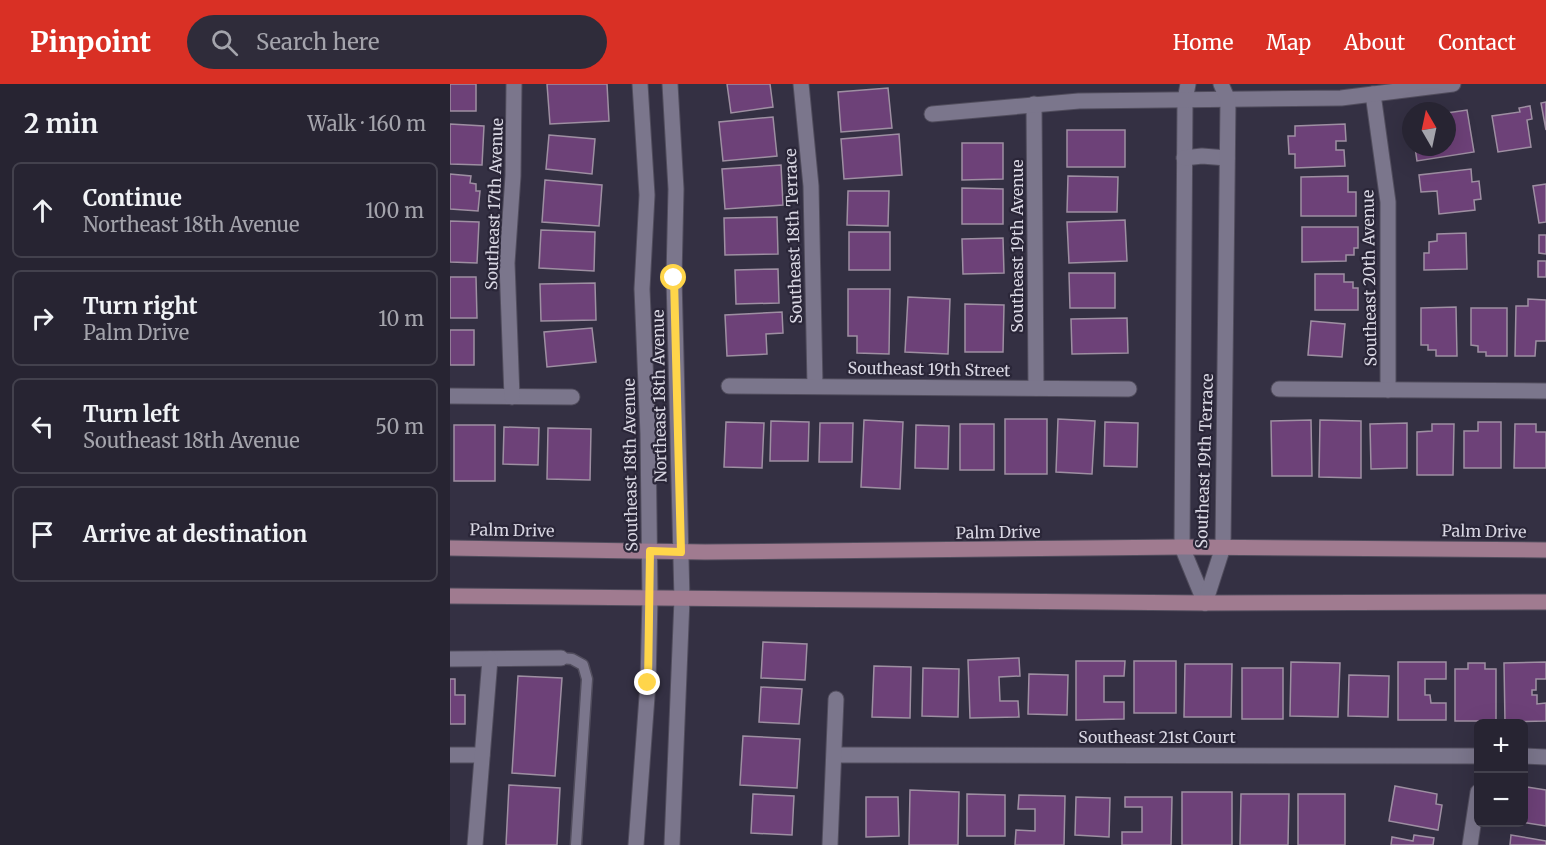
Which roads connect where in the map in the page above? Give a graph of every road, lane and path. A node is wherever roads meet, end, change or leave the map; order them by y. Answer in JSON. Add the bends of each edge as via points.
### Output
{"nodes":[{"id":1,"x":514,"y":84,"type":"edge"},
{"id":2,"x":640,"y":84,"type":"edge"},
{"id":3,"x":670,"y":84,"type":"edge"},
{"id":4,"x":801,"y":84,"type":"edge"},
{"id":5,"x":1188,"y":84,"type":"edge"},
{"id":6,"x":1221,"y":84,"type":"edge"},
{"id":7,"x":1453,"y":84,"type":"edge"},
{"id":8,"x":1373,"y":94,"type":"junction"},
{"id":9,"x":1185,"y":100,"type":"junction"},
{"id":10,"x":1228,"y":100,"type":"junction"},
{"id":11,"x":1034,"y":104,"type":"junction"},
{"id":12,"x":932,"y":114,"type":"dead end"},
{"id":13,"x":1184,"y":158,"type":"junction"},
{"id":14,"x":1227,"y":158,"type":"junction"},
{"id":15,"x":729,"y":386,"type":"dead end"},
{"id":16,"x":815,"y":386,"type":"junction"},
{"id":17,"x":1036,"y":388,"type":"junction"},
{"id":18,"x":1129,"y":389,"type":"dead end"},
{"id":19,"x":1279,"y":389,"type":"dead end"},
{"id":20,"x":1388,"y":390,"type":"junction"},
{"id":21,"x":1546,"y":391,"type":"edge"},
{"id":22,"x":450,"y":396,"type":"edge"},
{"id":23,"x":512,"y":396,"type":"junction"},
{"id":24,"x":572,"y":397,"type":"dead end"},
{"id":25,"x":1182,"y":547,"type":"junction"},
{"id":26,"x":1223,"y":547,"type":"junction"},
{"id":27,"x":450,"y":548,"type":"edge"},
{"id":28,"x":1546,"y":550,"type":"edge"},
{"id":29,"x":650,"y":551,"type":"junction"},
{"id":30,"x":681,"y":552,"type":"junction"},
{"id":31,"x":450,"y":596,"type":"edge"},
{"id":32,"x":650,"y":598,"type":"junction"},
{"id":33,"x":682,"y":599,"type":"junction"},
{"id":34,"x":1546,"y":602,"type":"edge"},
{"id":35,"x":1205,"y":603,"type":"junction"},
{"id":36,"x":561,"y":658,"type":"joint"},
{"id":37,"x":450,"y":659,"type":"edge"},
{"id":38,"x":490,"y":659,"type":"junction"},
{"id":39,"x":836,"y":699,"type":"dead end"},
{"id":40,"x":836,"y":754,"type":"junction"},
{"id":41,"x":450,"y":755,"type":"edge"},
{"id":42,"x":482,"y":755,"type":"junction"},
{"id":43,"x":1474,"y":756,"type":"edge"},
{"id":44,"x":1528,"y":756,"type":"edge"},
{"id":45,"x":1546,"y":757,"type":"edge"},
{"id":46,"x":1474,"y":821,"type":"edge"},
{"id":47,"x":475,"y":845,"type":"edge"},
{"id":48,"x":576,"y":845,"type":"edge"},
{"id":49,"x":636,"y":845,"type":"edge"},
{"id":50,"x":672,"y":845,"type":"edge"},
{"id":51,"x":830,"y":845,"type":"edge"},
{"id":52,"x":1470,"y":845,"type":"edge"}],
"edges":[{"from":1,"to":23,"type":"street","name":"Southeast 17th Avenue","via":[[507,263]]},
{"from":2,"to":29,"type":"street","name":"Southeast 18th Avenue","via":[[647,195],[642,289]]},
{"from":3,"to":30,"type":"street","name":"Northeast 18th Avenue","via":[[676,189],[674,278]]},
{"from":4,"to":16,"type":"street","name":"Southeast 18th Terrace","via":[[811,186]]},
{"from":5,"to":9,"type":"street","name":"Southeast 19th Terrace"},
{"from":6,"to":10,"type":"street","name":"Southeast 19th Terrace"},
{"from":7,"to":8,"type":"street"},
{"from":8,"to":10,"type":"street"},
{"from":8,"to":20,"type":"street","name":"Southeast 20th Avenue","via":[[1388,201]]},
{"from":9,"to":10,"type":"street"},
{"from":9,"to":11,"type":"street"},
{"from":9,"to":13,"type":"street","name":"Southeast 19th Terrace"},
{"from":10,"to":14,"type":"street","name":"Southeast 19th Terrace"},
{"from":11,"to":12,"type":"street"},
{"from":11,"to":17,"type":"street","name":"Southeast 19th Avenue"},
{"from":13,"to":14,"type":"street"},
{"from":13,"to":25,"type":"street","name":"Southeast 19th Terrace"},
{"from":14,"to":26,"type":"street","name":"Southeast 19th Terrace"},
{"from":15,"to":16,"type":"street","name":"Southeast 19th Street"},
{"from":16,"to":17,"type":"street","name":"Southeast 19th Street"},
{"from":17,"to":18,"type":"street","name":"Southeast 19th Street"},
{"from":19,"to":20,"type":"street"},
{"from":20,"to":21,"type":"street"},
{"from":22,"to":23,"type":"street"},
{"from":23,"to":24,"type":"street"},
{"from":25,"to":26,"type":"main road","name":"Palm Drive"},
{"from":25,"to":30,"type":"main road","name":"Palm Drive"},
{"from":25,"to":35,"type":"street","name":"Southeast 19th Terrace"},
{"from":26,"to":28,"type":"main road","name":"Palm Drive"},
{"from":26,"to":35,"type":"street","name":"Southeast 19th Terrace"},
{"from":27,"to":29,"type":"main road","name":"Palm Drive"},
{"from":29,"to":30,"type":"main road","name":"Palm Drive"},
{"from":29,"to":32,"type":"street","name":"Southeast 18th Avenue"},
{"from":30,"to":33,"type":"street","name":"Northeast 18th Avenue"},
{"from":31,"to":32,"type":"main road"},
{"from":32,"to":33,"type":"main road"},
{"from":32,"to":49,"type":"street","name":"Southeast 18th Avenue"},
{"from":33,"to":35,"type":"main road"},
{"from":33,"to":50,"type":"street"},
{"from":34,"to":35,"type":"main road"},
{"from":36,"to":38,"type":"street"},
{"from":36,"to":48,"type":"lane","via":[[583,665],[587,679]]},
{"from":37,"to":38,"type":"street"},
{"from":38,"to":42,"type":"street"},
{"from":39,"to":40,"type":"street"},
{"from":40,"to":43,"type":"street","name":"Southeast 21st Court"},
{"from":40,"to":51,"type":"street"},
{"from":41,"to":42,"type":"street"},
{"from":42,"to":47,"type":"street"},
{"from":44,"to":45,"type":"street"},
{"from":46,"to":52,"type":"street"}]}
